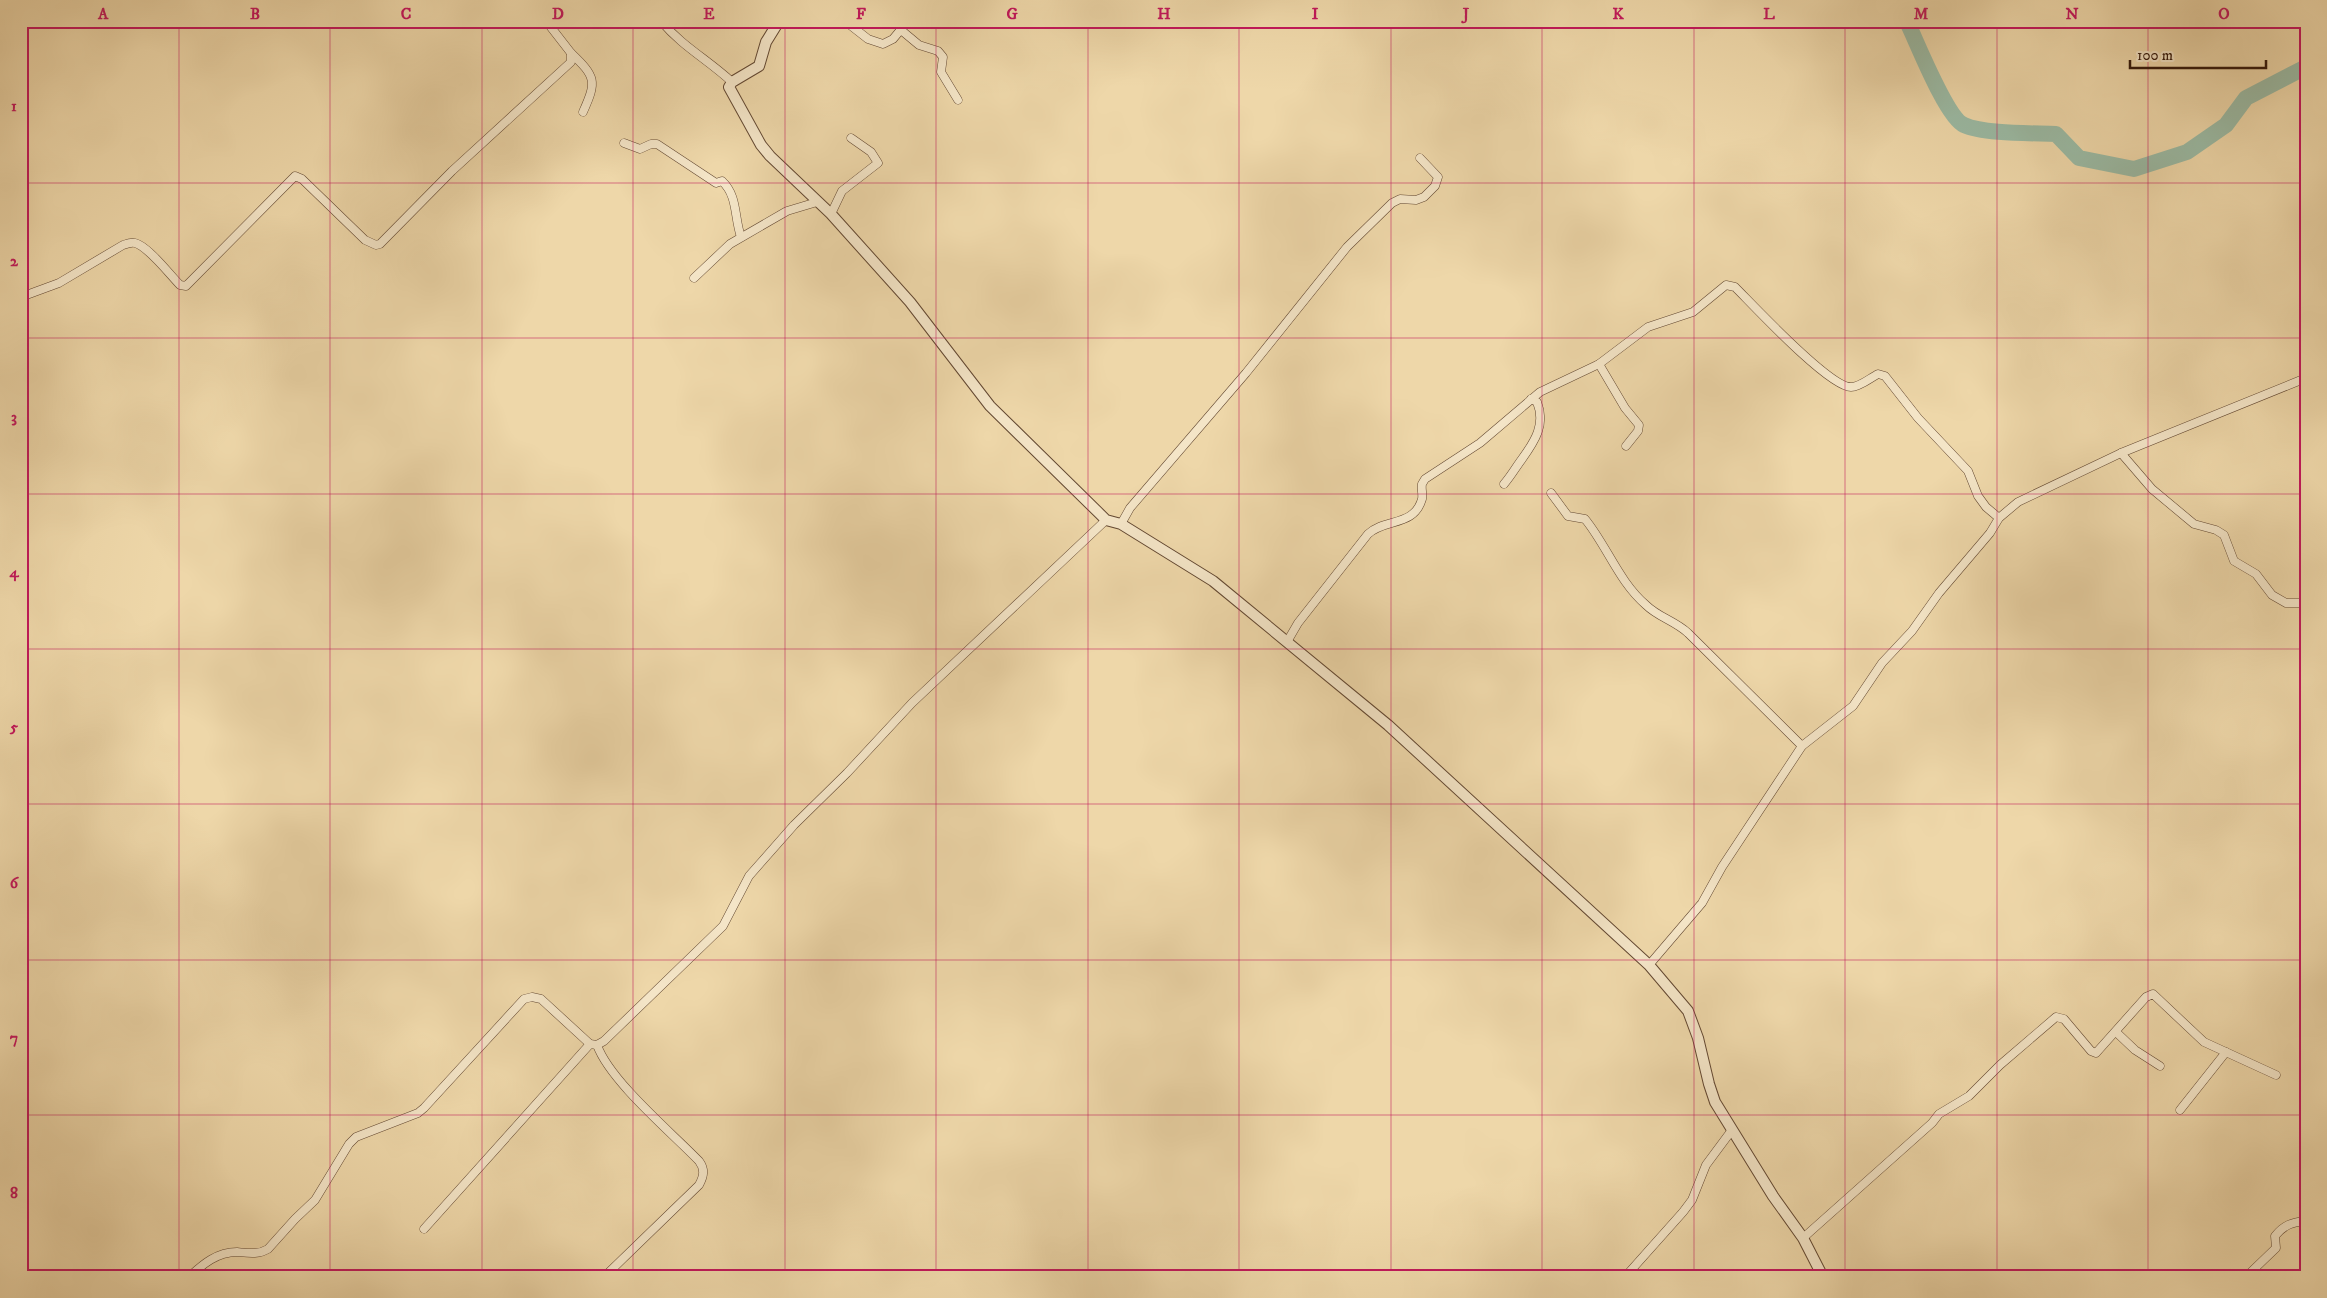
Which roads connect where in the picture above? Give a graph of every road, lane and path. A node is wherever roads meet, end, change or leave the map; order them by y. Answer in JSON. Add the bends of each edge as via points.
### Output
{"nodes":[{"id":1,"x":548,"y":21,"type":"edge"},
{"id":2,"x":660,"y":21,"type":"edge"},
{"id":3,"x":779,"y":21,"type":"edge"},
{"id":4,"x":845,"y":21,"type":"edge"},
{"id":5,"x":908,"y":21,"type":"edge"},
{"id":6,"x":901,"y":30,"type":"junction"},
{"id":7,"x":571,"y":53,"type":"junction"},
{"id":8,"x":732,"y":82,"type":"junction"},
{"id":9,"x":958,"y":100,"type":"dead end"},
{"id":10,"x":583,"y":112,"type":"dead end"},
{"id":11,"x":851,"y":138,"type":"dead end"},
{"id":12,"x":624,"y":143,"type":"dead end"},
{"id":13,"x":1420,"y":158,"type":"dead end"},
{"id":14,"x":817,"y":202,"type":"junction"},
{"id":15,"x":831,"y":214,"type":"junction"},
{"id":16,"x":742,"y":236,"type":"junction"},
{"id":17,"x":694,"y":278,"type":"dead end"},
{"id":18,"x":21,"y":296,"type":"edge"},
{"id":19,"x":1599,"y":364,"type":"junction"},
{"id":20,"x":2306,"y":378,"type":"edge"},
{"id":21,"x":1531,"y":399,"type":"junction"},
{"id":22,"x":1626,"y":446,"type":"dead end"},
{"id":23,"x":2121,"y":453,"type":"junction"},
{"id":24,"x":1504,"y":484,"type":"dead end"},
{"id":25,"x":1551,"y":493,"type":"dead end"},
{"id":26,"x":1999,"y":518,"type":"junction"},
{"id":27,"x":1106,"y":520,"type":"junction"},
{"id":28,"x":1121,"y":524,"type":"junction"},
{"id":29,"x":2306,"y":603,"type":"edge"},
{"id":30,"x":1287,"y":642,"type":"junction"},
{"id":31,"x":1802,"y":746,"type":"junction"},
{"id":32,"x":1649,"y":965,"type":"junction"},
{"id":33,"x":2116,"y":1032,"type":"junction"},
{"id":34,"x":593,"y":1045,"type":"junction"},
{"id":35,"x":2226,"y":1052,"type":"junction"},
{"id":36,"x":2160,"y":1066,"type":"dead end"},
{"id":37,"x":2276,"y":1075,"type":"dead end"},
{"id":38,"x":2180,"y":1110,"type":"dead end"},
{"id":39,"x":1732,"y":1130,"type":"junction"},
{"id":40,"x":2306,"y":1221,"type":"edge"},
{"id":41,"x":424,"y":1229,"type":"dead end"},
{"id":42,"x":1803,"y":1238,"type":"junction"},
{"id":43,"x":189,"y":1277,"type":"edge"},
{"id":44,"x":604,"y":1277,"type":"edge"},
{"id":45,"x":1625,"y":1277,"type":"edge"},
{"id":46,"x":1823,"y":1277,"type":"edge"},
{"id":47,"x":2253,"y":1277,"type":"edge"}],
"edges":[{"from":1,"to":7,"type":"street"},
{"from":2,"to":8,"type":"street","via":[[680,43]]},
{"from":3,"to":8,"type":"street","via":[[766,42],[759,66]]},
{"from":4,"to":6,"type":"street","via":[[877,43],[887,43]]},
{"from":5,"to":6,"type":"street"},
{"from":6,"to":9,"type":"street","via":[[919,45],[938,51],[943,57],[941,72]]},
{"from":7,"to":10,"type":"street","via":[[586,67],[594,84]]},
{"from":7,"to":18,"type":"street","via":[[570,62],[470,154],[380,244],[365,240],[302,178],[295,176],[186,286],[180,285],[143,247],[129,243],[59,283]]},
{"from":8,"to":14,"type":"street","via":[[730,90],[761,145]]},
{"from":11,"to":15,"type":"street","via":[[871,152],[878,163],[842,191]]},
{"from":12,"to":16,"type":"street","via":[[640,149],[657,144],[716,183],[722,181],[733,193],[736,220]]},
{"from":13,"to":28,"type":"street","via":[[1438,177],[1432,191],[1416,200],[1404,198],[1392,203],[1347,247],[1246,373],[1146,488]]},
{"from":14,"to":15,"type":"street"},
{"from":14,"to":16,"type":"street","via":[[787,211]]},
{"from":15,"to":27,"type":"street","via":[[910,302],[990,406]]},
{"from":16,"to":17,"type":"street"},
{"from":19,"to":21,"type":"street"},
{"from":19,"to":22,"type":"street","via":[[1639,425],[1638,432]]},
{"from":19,"to":26,"type":"street","via":[[1643,330],[1693,312],[1730,284],[1834,380],[1850,387],[1878,374],[1885,376],[1918,418],[1968,471],[1982,502]]},
{"from":20,"to":23,"type":"street"},
{"from":21,"to":24,"type":"street","via":[[1537,402],[1541,412],[1540,426],[1530,451]]},
{"from":21,"to":30,"type":"street","via":[[1480,443],[1423,481],[1423,497],[1411,516],[1377,527],[1368,534],[1298,623]]},
{"from":23,"to":26,"type":"street","via":[[2018,502]]},
{"from":23,"to":29,"type":"street","via":[[2152,489],[2194,524],[2224,535],[2234,561],[2256,574],[2272,595],[2286,603]]},
{"from":25,"to":31,"type":"street","via":[[1568,516],[1583,517],[1590,525],[1645,605],[1688,632]]},
{"from":26,"to":31,"type":"street","via":[[1912,630],[1882,663],[1853,706]]},
{"from":27,"to":28,"type":"street"},
{"from":27,"to":34,"type":"street","via":[[912,703],[749,876],[723,926],[604,1041]]},
{"from":28,"to":30,"type":"street","via":[[1213,581]]},
{"from":30,"to":32,"type":"street","via":[[1388,725]]},
{"from":31,"to":32,"type":"street","via":[[1702,903]]},
{"from":32,"to":39,"type":"street","via":[[1688,1011],[1715,1102]]},
{"from":33,"to":35,"type":"street","via":[[2146,997],[2153,994],[2200,1039]]},
{"from":33,"to":36,"type":"street","via":[[2135,1050]]},
{"from":33,"to":42,"type":"street","via":[[2094,1053],[2064,1019],[2056,1017],[1969,1096],[1935,1118]]},
{"from":34,"to":41,"type":"street"},
{"from":34,"to":43,"type":"street","via":[[541,999],[524,999],[424,1108],[356,1137],[315,1200],[268,1249],[254,1254],[226,1253],[212,1258]]},
{"from":34,"to":44,"type":"street","via":[[637,1098],[699,1161],[704,1174],[699,1185]]},
{"from":35,"to":37,"type":"street"},
{"from":35,"to":38,"type":"street"},
{"from":39,"to":42,"type":"street"},
{"from":39,"to":45,"type":"street","via":[[1706,1165],[1684,1212]]},
{"from":40,"to":47,"type":"street","via":[[2291,1222],[2279,1231],[2275,1236],[2276,1248],[2250,1273]]},
{"from":42,"to":46,"type":"street"}]}
